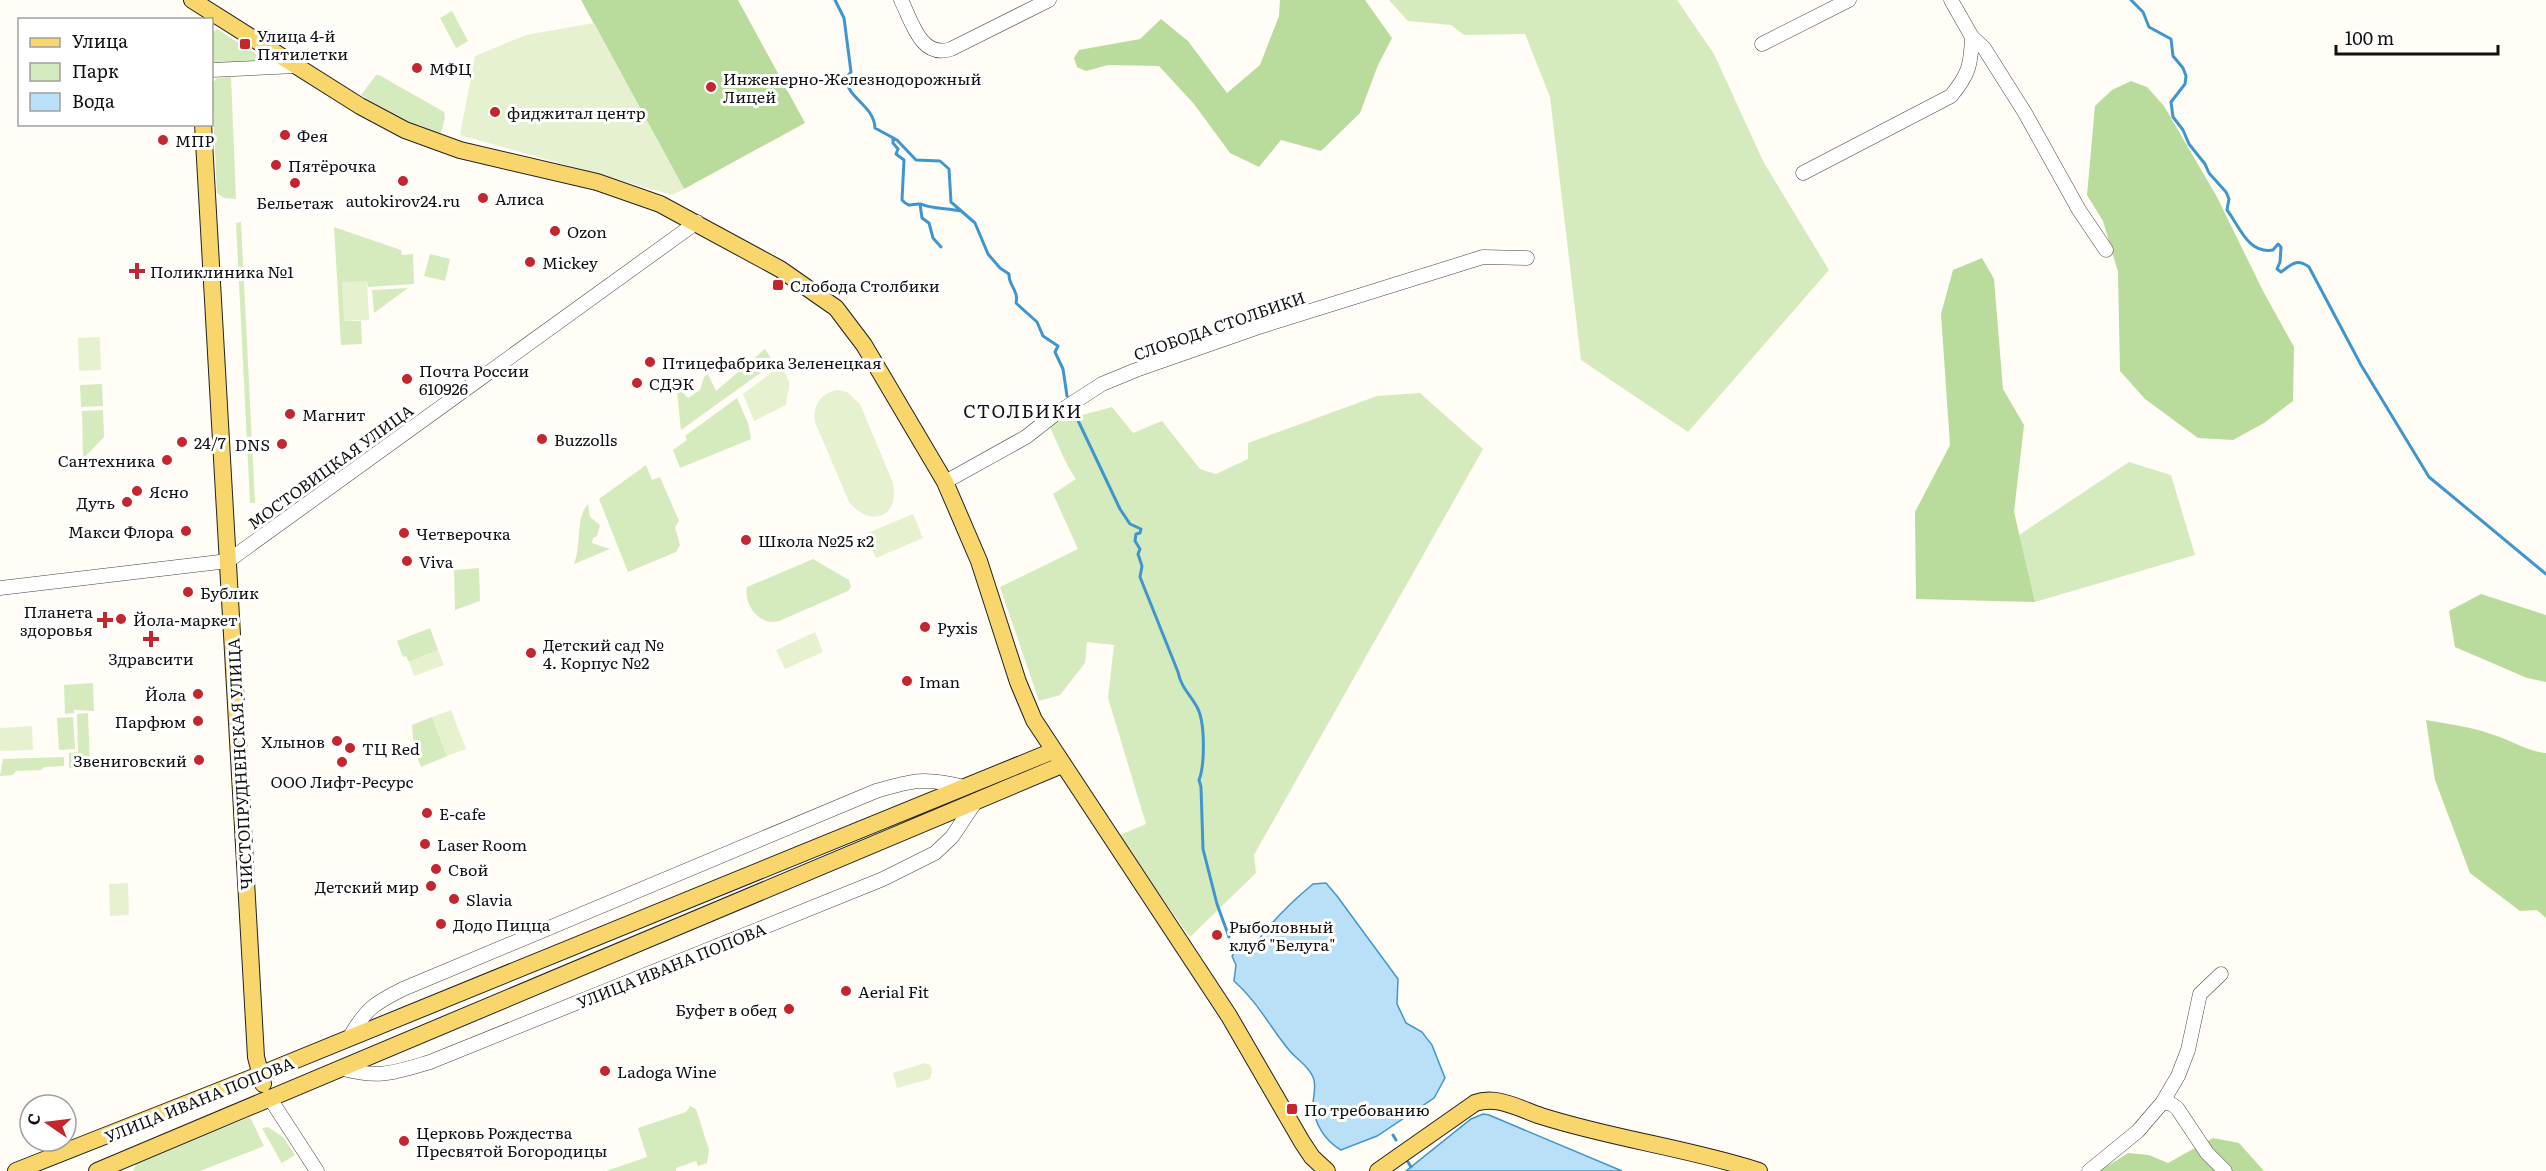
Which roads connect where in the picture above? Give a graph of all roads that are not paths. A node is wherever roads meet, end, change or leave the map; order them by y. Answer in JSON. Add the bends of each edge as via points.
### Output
{"nodes":[{"id":1,"x":901,"y":0,"type":"edge"},
{"id":2,"x":1049,"y":0,"type":"edge"},
{"id":3,"x":1849,"y":0,"type":"edge"},
{"id":4,"x":1951,"y":0,"type":"edge"},
{"id":5,"x":195,"y":6,"type":"edge"},
{"id":6,"x":1972,"y":37,"type":"junction"},
{"id":7,"x":1762,"y":44,"type":"dead end"},
{"id":8,"x":296,"y":66,"type":"junction"},
{"id":9,"x":213,"y":70,"type":"edge"},
{"id":10,"x":203,"y":126,"type":"edge"},
{"id":11,"x":1803,"y":173,"type":"dead end"},
{"id":12,"x":697,"y":222,"type":"junction"},
{"id":13,"x":2106,"y":250,"type":"dead end"},
{"id":14,"x":1527,"y":258,"type":"dead end"},
{"id":15,"x":945,"y":482,"type":"junction"},
{"id":16,"x":228,"y":561,"type":"junction"},
{"id":17,"x":0,"y":588,"type":"edge"},
{"id":18,"x":1057,"y":758,"type":"junction"},
{"id":19,"x":964,"y":787,"type":"junction"},
{"id":20,"x":975,"y":801,"type":"junction"},
{"id":21,"x":2221,"y":974,"type":"dead end"},
{"id":22,"x":350,"y":1038,"type":"junction"},
{"id":23,"x":340,"y":1068,"type":"junction"},
{"id":24,"x":259,"y":1075,"type":"junction"},
{"id":25,"x":269,"y":1097,"type":"junction"},
{"id":26,"x":2162,"y":1103,"type":"junction"},
{"id":27,"x":16,"y":1171,"type":"edge"},
{"id":28,"x":97,"y":1171,"type":"edge"},
{"id":29,"x":317,"y":1171,"type":"edge"},
{"id":30,"x":1327,"y":1171,"type":"edge"},
{"id":31,"x":1378,"y":1171,"type":"edge"},
{"id":32,"x":1759,"y":1171,"type":"edge"},
{"id":33,"x":2089,"y":1171,"type":"edge"},
{"id":34,"x":2224,"y":1171,"type":"edge"}],
"edges":[{"from":1,"to":2,"type":"street","via":[[926,47],[933,51],[951,49]]},
{"from":3,"to":7,"type":"street"},
{"from":4,"to":6,"type":"street"},
{"from":5,"to":8,"type":"main road"},
{"from":6,"to":11,"type":"street","via":[[1971,65],[1951,96]]},
{"from":6,"to":13,"type":"street","via":[[1984,48],[2025,113]]},
{"from":8,"to":9,"type":"street"},
{"from":8,"to":12,"type":"main road","via":[[360,106],[429,140],[597,182],[652,200]]},
{"from":10,"to":16,"type":"main road","name":"ЧИСТОПРУДНЕНСКАЯ УЛИЦА"},
{"from":12,"to":15,"type":"main road","via":[[819,294],[847,319]]},
{"from":12,"to":16,"type":"street","name":"МОСТОВИЦКАЯ УЛИЦА"},
{"from":14,"to":15,"type":"street","name":"СЛОБОДА СТОЛБИКИ","via":[[1483,257],[1136,370],[1102,384],[1026,436]]},
{"from":15,"to":18,"type":"main road","via":[[978,558],[1026,703]]},
{"from":16,"to":17,"type":"street","name":"МОСТОВИЦКАЯ УЛИЦА"},
{"from":16,"to":24,"type":"main road","name":"ЧИСТОПРУДНЕНСКАЯ УЛИЦА"},
{"from":18,"to":19,"type":"main road","name":"УЛИЦА ИВАНА ПОПОВА"},
{"from":18,"to":20,"type":"main road","name":"УЛИЦА ИВАНА ПОПОВА"},
{"from":18,"to":30,"type":"main road","via":[[1229,1016],[1302,1142]]},
{"from":19,"to":22,"type":"main road","name":"УЛИЦА ИВАНА ПОПОВА"},
{"from":19,"to":22,"type":"street","via":[[936,780],[912,780],[876,791],[403,989],[376,1003],[361,1018]]},
{"from":20,"to":23,"type":"main road","name":"УЛИЦА ИВАНА ПОПОВА"},
{"from":20,"to":23,"type":"street","name":"УЛИЦА ИВАНА ПОПОВА","via":[[952,837],[935,853],[883,879],[430,1062],[397,1072],[367,1075]]},
{"from":21,"to":26,"type":"street","via":[[2200,994],[2188,1050]]},
{"from":22,"to":24,"type":"main road","name":"УЛИЦА ИВАНА ПОПОВА"},
{"from":23,"to":25,"type":"main road","name":"УЛИЦА ИВАНА ПОПОВА"},
{"from":24,"to":25,"type":"main road","name":"ЧИСТОПРУДНЕНСКАЯ УЛИЦА"},
{"from":24,"to":27,"type":"main road","name":"УЛИЦА ИВАНА ПОПОВА"},
{"from":25,"to":28,"type":"main road","name":"УЛИЦА ИВАНА ПОПОВА"},
{"from":25,"to":29,"type":"street","name":"ЧИСТОПРУДНЕНСКАЯ УЛИЦА"},
{"from":26,"to":33,"type":"street","via":[[2138,1131]]},
{"from":26,"to":34,"type":"street","via":[[2177,1108],[2206,1153]]},
{"from":31,"to":32,"type":"main road","via":[[1475,1103],[1494,1100],[1588,1131],[1719,1158]]}]}
